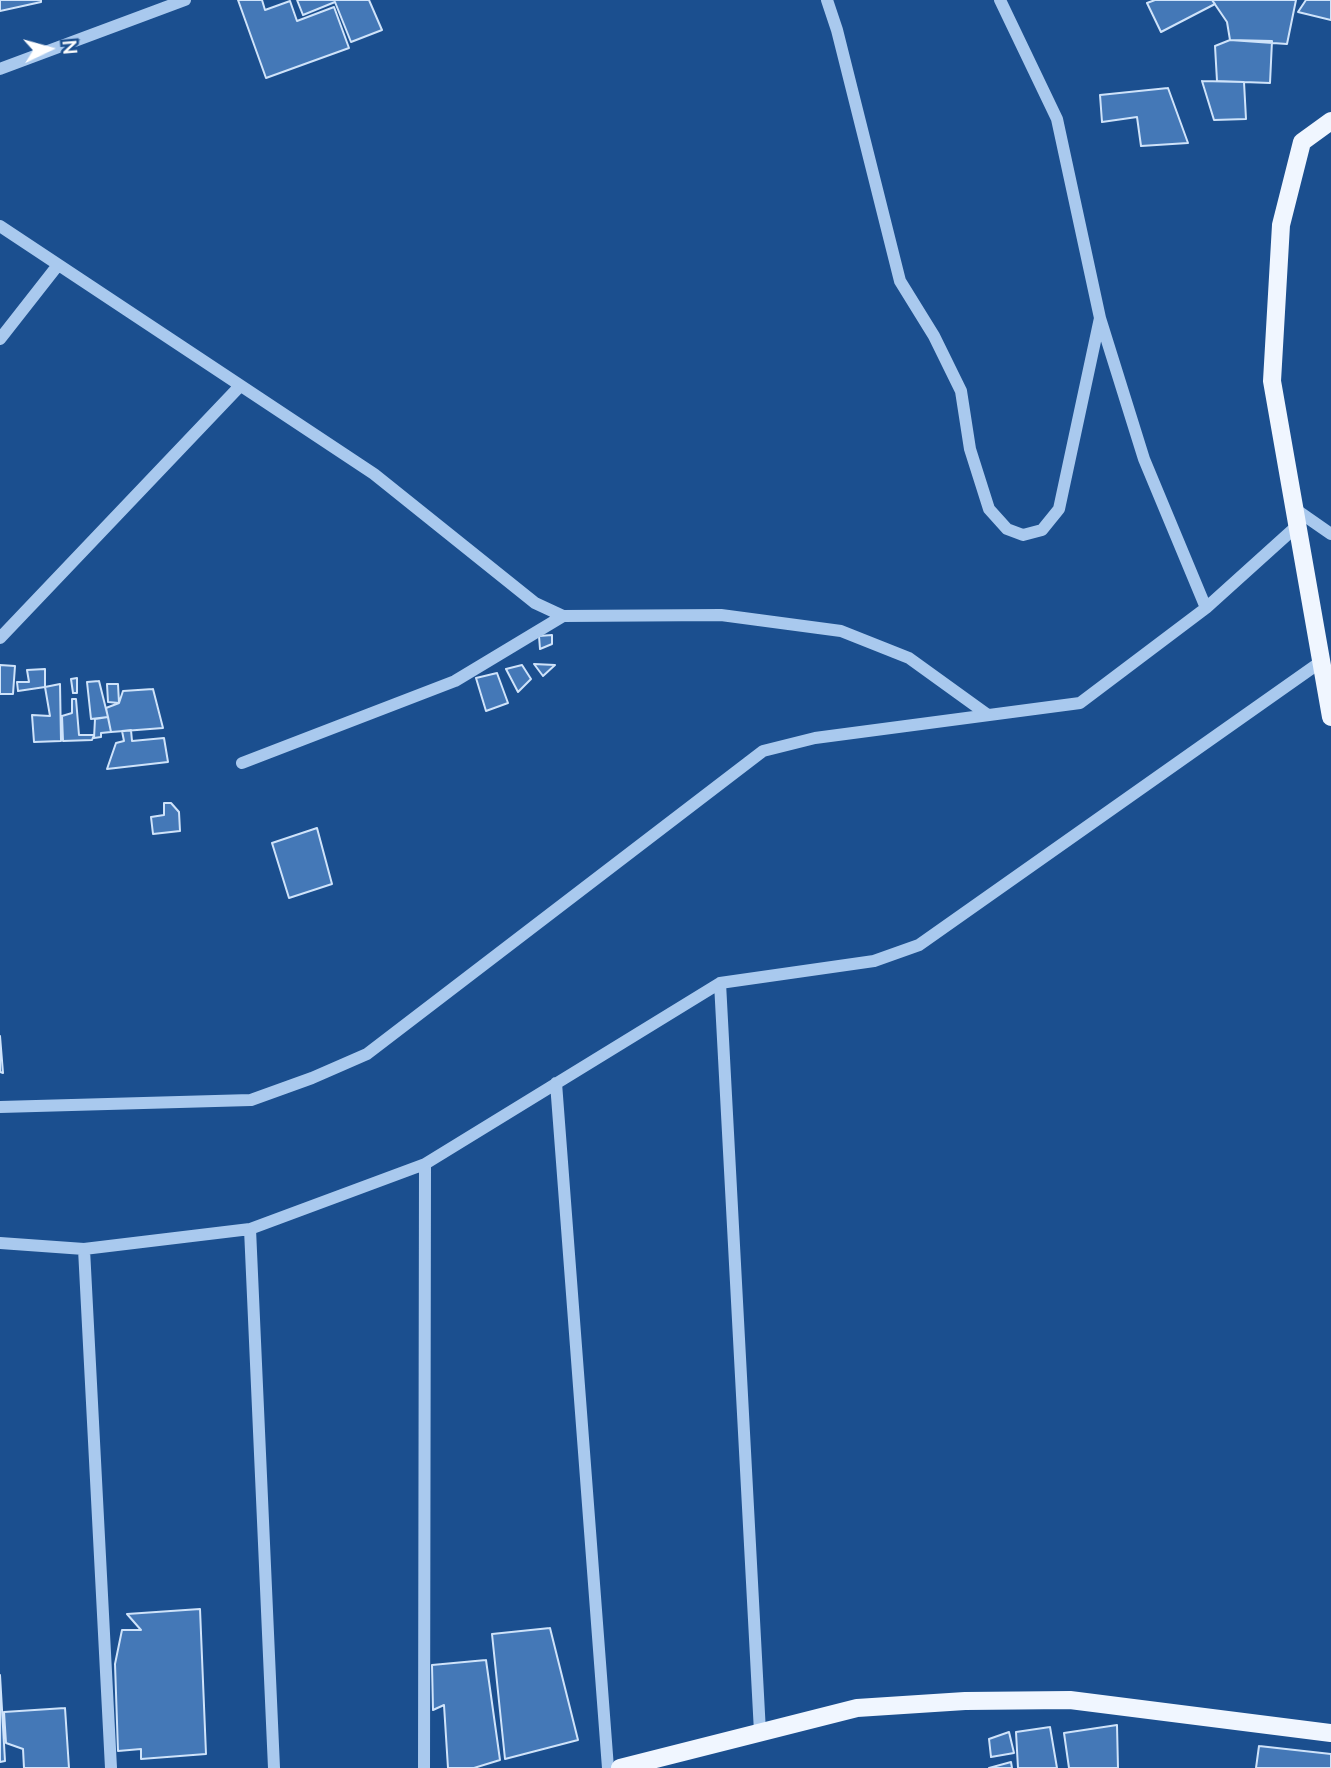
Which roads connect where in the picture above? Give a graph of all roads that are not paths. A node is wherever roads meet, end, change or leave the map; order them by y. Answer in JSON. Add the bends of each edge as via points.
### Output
{"nodes":[{"id":1,"x":185,"y":0,"type":"edge"},
{"id":2,"x":827,"y":0,"type":"edge"},
{"id":3,"x":1000,"y":0,"type":"edge"},
{"id":4,"x":0,"y":69,"type":"edge"},
{"id":5,"x":1331,"y":121,"type":"edge"},
{"id":6,"x":0,"y":226,"type":"edge"},
{"id":7,"x":58,"y":265,"type":"junction"},
{"id":8,"x":1100,"y":317,"type":"junction"},
{"id":9,"x":0,"y":339,"type":"edge"},
{"id":10,"x":240,"y":386,"type":"junction"},
{"id":11,"x":1296,"y":517,"type":"junction"},
{"id":12,"x":1331,"y":534,"type":"edge"},
{"id":13,"x":1206,"y":608,"type":"junction"},
{"id":14,"x":563,"y":616,"type":"junction"},
{"id":15,"x":0,"y":638,"type":"edge"},
{"id":16,"x":1322,"y":661,"type":"junction"},
{"id":17,"x":988,"y":715,"type":"junction"},
{"id":18,"x":1331,"y":717,"type":"edge"},
{"id":19,"x":242,"y":763,"type":"dead end"},
{"id":20,"x":720,"y":983,"type":"junction"},
{"id":21,"x":556,"y":1083,"type":"junction"},
{"id":22,"x":0,"y":1107,"type":"edge"},
{"id":23,"x":425,"y":1164,"type":"junction"},
{"id":24,"x":250,"y":1229,"type":"junction"},
{"id":25,"x":0,"y":1243,"type":"edge"},
{"id":26,"x":84,"y":1249,"type":"junction"},
{"id":27,"x":760,"y":1732,"type":"junction"},
{"id":28,"x":1331,"y":1733,"type":"edge"},
{"id":29,"x":111,"y":1768,"type":"edge"},
{"id":30,"x":274,"y":1768,"type":"edge"},
{"id":31,"x":425,"y":1768,"type":"edge"},
{"id":32,"x":608,"y":1768,"type":"edge"},
{"id":33,"x":621,"y":1768,"type":"edge"}],
"edges":[{"from":1,"to":4,"type":"street"},
{"from":2,"to":8,"type":"street","via":[[900,281],[961,391],[970,449],[989,509],[1007,529],[1023,535],[1042,530],[1059,509]]},
{"from":3,"to":8,"type":"street","via":[[1057,119]]},
{"from":5,"to":11,"type":"main road","via":[[1302,142],[1281,225],[1272,381]]},
{"from":6,"to":7,"type":"street"},
{"from":7,"to":9,"type":"street"},
{"from":7,"to":10,"type":"street"},
{"from":8,"to":13,"type":"street","via":[[1144,459]]},
{"from":10,"to":14,"type":"street","via":[[374,474],[536,603]]},
{"from":10,"to":15,"type":"street"},
{"from":11,"to":12,"type":"street"},
{"from":11,"to":13,"type":"street"},
{"from":11,"to":16,"type":"main road"},
{"from":13,"to":17,"type":"street","via":[[1080,703]]},
{"from":14,"to":17,"type":"street","via":[[721,615],[841,631],[909,658]]},
{"from":14,"to":19,"type":"street","via":[[455,681]]},
{"from":16,"to":18,"type":"main road"},
{"from":16,"to":20,"type":"street","via":[[919,945],[874,961]]},
{"from":17,"to":22,"type":"street","via":[[815,738],[763,751],[367,1054],[312,1078],[251,1100]]},
{"from":20,"to":21,"type":"street"},
{"from":20,"to":27,"type":"street"},
{"from":21,"to":23,"type":"street"},
{"from":21,"to":32,"type":"street"},
{"from":23,"to":24,"type":"street"},
{"from":23,"to":31,"type":"street"},
{"from":24,"to":26,"type":"street"},
{"from":24,"to":30,"type":"street"},
{"from":25,"to":26,"type":"street"},
{"from":26,"to":29,"type":"street"},
{"from":27,"to":28,"type":"main road","via":[[857,1708],[1070,1700]]},
{"from":27,"to":33,"type":"main road"}]}
